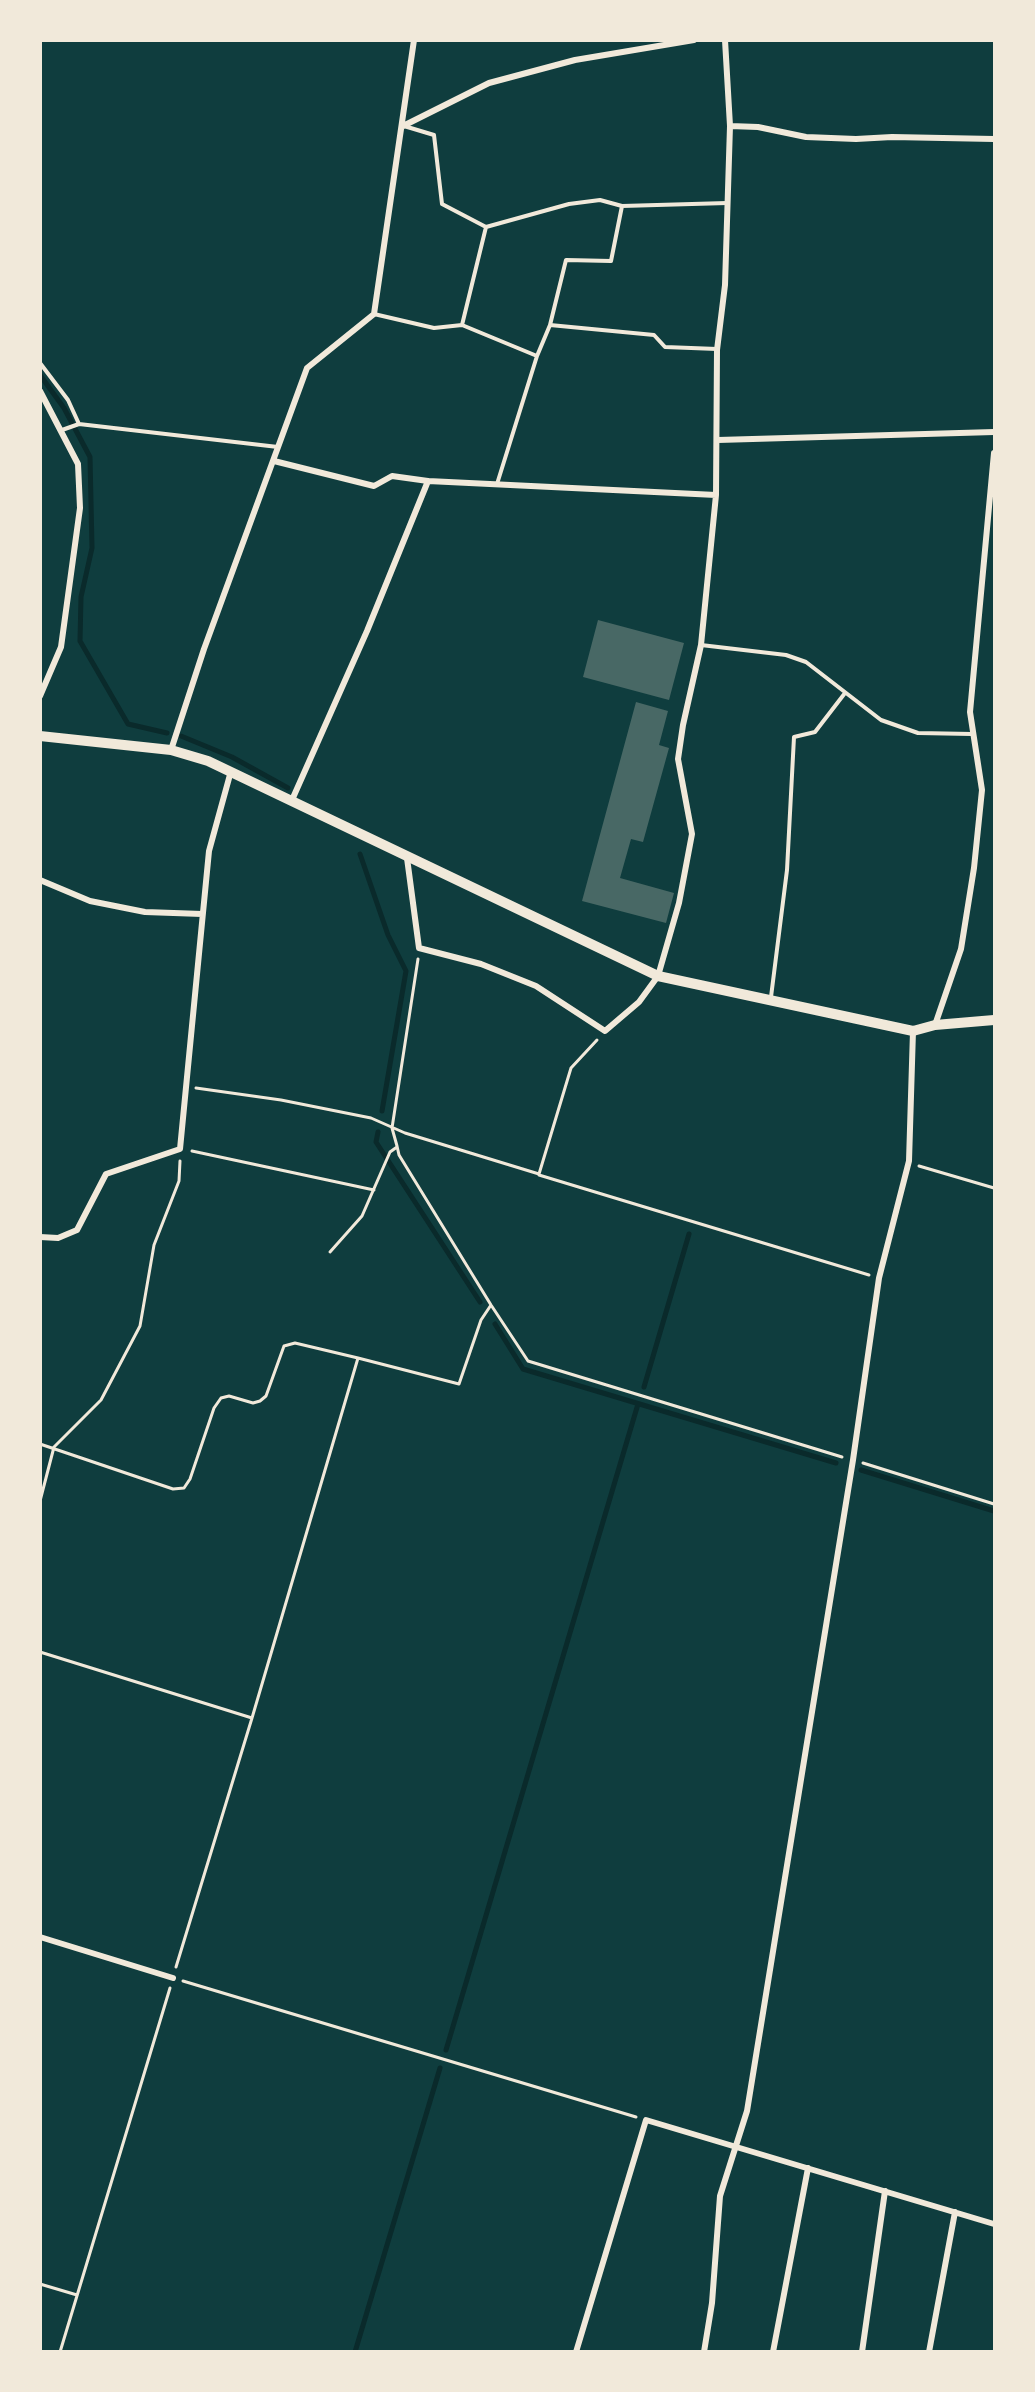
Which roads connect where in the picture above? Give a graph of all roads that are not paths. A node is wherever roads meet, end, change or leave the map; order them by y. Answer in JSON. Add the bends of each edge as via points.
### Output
{"nodes":[{"id":1,"x":414,"y":40,"type":"edge"},
{"id":2,"x":694,"y":40,"type":"edge"},
{"id":3,"x":725,"y":40,"type":"edge"},
{"id":4,"x":403,"y":126,"type":"junction"},
{"id":5,"x":730,"y":126,"type":"junction"},
{"id":6,"x":994,"y":139,"type":"edge"},
{"id":7,"x":727,"y":203,"type":"junction"},
{"id":8,"x":622,"y":206,"type":"junction"},
{"id":9,"x":486,"y":227,"type":"junction"},
{"id":10,"x":374,"y":314,"type":"junction"},
{"id":11,"x":462,"y":325,"type":"junction"},
{"id":12,"x":550,"y":325,"type":"junction"},
{"id":13,"x":717,"y":350,"type":"junction"},
{"id":14,"x":537,"y":356,"type":"junction"},
{"id":15,"x":40,"y":363,"type":"edge"},
{"id":16,"x":40,"y":391,"type":"edge"},
{"id":17,"x":79,"y":424,"type":"junction"},
{"id":18,"x":65,"y":429,"type":"junction"},
{"id":19,"x":994,"y":432,"type":"edge"},
{"id":20,"x":718,"y":440,"type":"junction"},
{"id":21,"x":279,"y":447,"type":"junction"},
{"id":22,"x":994,"y":453,"type":"edge"},
{"id":23,"x":274,"y":461,"type":"junction"},
{"id":24,"x":428,"y":482,"type":"junction"},
{"id":25,"x":496,"y":484,"type":"junction"},
{"id":26,"x":716,"y":495,"type":"junction"},
{"id":27,"x":702,"y":645,"type":"junction"},
{"id":28,"x":844,"y":693,"type":"junction"},
{"id":29,"x":40,"y":696,"type":"edge"},
{"id":30,"x":972,"y":734,"type":"junction"},
{"id":31,"x":40,"y":736,"type":"edge"},
{"id":32,"x":171,"y":750,"type":"junction"},
{"id":33,"x":231,"y":771,"type":"junction"},
{"id":34,"x":292,"y":800,"type":"junction"},
{"id":35,"x":407,"y":858,"type":"junction"},
{"id":36,"x":40,"y":880,"type":"edge"},
{"id":37,"x":202,"y":914,"type":"junction"},
{"id":38,"x":658,"y":976,"type":"junction"},
{"id":39,"x":771,"y":999,"type":"junction"},
{"id":40,"x":994,"y":1020,"type":"edge"},
{"id":41,"x":935,"y":1025,"type":"junction"},
{"id":42,"x":913,"y":1031,"type":"junction"},
{"id":43,"x":40,"y":1238,"type":"edge"},
{"id":44,"x":40,"y":1937,"type":"edge"},
{"id":45,"x":173,"y":1978,"type":"road end"},
{"id":46,"x":735,"y":2146,"type":"junction"},
{"id":47,"x":808,"y":2168,"type":"junction"},
{"id":48,"x":885,"y":2192,"type":"junction"},
{"id":49,"x":955,"y":2212,"type":"junction"},
{"id":50,"x":994,"y":2224,"type":"edge"},
{"id":51,"x":576,"y":2352,"type":"edge"},
{"id":52,"x":704,"y":2352,"type":"edge"},
{"id":53,"x":773,"y":2352,"type":"edge"},
{"id":54,"x":862,"y":2352,"type":"edge"},
{"id":55,"x":929,"y":2352,"type":"edge"}],
"edges":[{"from":1,"to":4,"type":"street"},
{"from":2,"to":4,"type":"street","via":[[575,60],[489,83]]},
{"from":3,"to":5,"type":"street"},
{"from":4,"to":9,"type":"lane","via":[[434,135],[442,204]]},
{"from":4,"to":10,"type":"street"},
{"from":5,"to":6,"type":"street","via":[[758,127],[806,137]]},
{"from":5,"to":7,"type":"street"},
{"from":7,"to":8,"type":"lane"},
{"from":7,"to":13,"type":"street","via":[[725,285]]},
{"from":8,"to":9,"type":"lane","via":[[600,200],[569,204]]},
{"from":8,"to":12,"type":"lane","via":[[611,261],[566,260]]},
{"from":9,"to":11,"type":"lane"},
{"from":10,"to":11,"type":"lane","via":[[434,328]]},
{"from":10,"to":21,"type":"street","via":[[307,368]]},
{"from":11,"to":14,"type":"lane"},
{"from":12,"to":13,"type":"lane","via":[[654,335],[665,347]]},
{"from":12,"to":14,"type":"lane"},
{"from":13,"to":20,"type":"street"},
{"from":14,"to":25,"type":"lane"},
{"from":15,"to":17,"type":"lane","via":[[68,400]]},
{"from":16,"to":18,"type":"street"},
{"from":17,"to":18,"type":"lane"},
{"from":17,"to":21,"type":"lane"},
{"from":18,"to":29,"type":"street","via":[[78,464],[78,536],[62,647]]},
{"from":19,"to":20,"type":"street"},
{"from":20,"to":26,"type":"street"},
{"from":21,"to":23,"type":"street"},
{"from":22,"to":30,"type":"street","via":[[970,712]]},
{"from":23,"to":24,"type":"street","via":[[374,486],[393,476]]},
{"from":23,"to":32,"type":"street"},
{"from":24,"to":25,"type":"street"},
{"from":24,"to":34,"type":"street"},
{"from":25,"to":26,"type":"street"},
{"from":26,"to":27,"type":"street"},
{"from":27,"to":28,"type":"lane","via":[[786,655],[806,662]]},
{"from":27,"to":38,"type":"street","via":[[678,759],[692,834],[680,903]]},
{"from":28,"to":30,"type":"lane","via":[[881,720],[918,733]]},
{"from":28,"to":39,"type":"lane","via":[[815,732],[794,737],[787,870]]},
{"from":30,"to":41,"type":"street","via":[[982,790],[974,868],[961,949]]},
{"from":31,"to":32,"type":"main road"},
{"from":32,"to":33,"type":"main road"},
{"from":33,"to":34,"type":"main road"},
{"from":33,"to":37,"type":"street","via":[[209,851]]},
{"from":34,"to":35,"type":"main road"},
{"from":35,"to":38,"type":"main road"},
{"from":35,"to":38,"type":"street","via":[[419,948],[481,964],[536,986],[605,1031],[639,1002]]},
{"from":36,"to":37,"type":"street","via":[[90,902],[145,912]]},
{"from":37,"to":43,"type":"street","via":[[180,1149],[106,1174],[77,1230],[58,1238]]},
{"from":38,"to":39,"type":"main road"},
{"from":39,"to":42,"type":"main road"},
{"from":40,"to":41,"type":"main road"},
{"from":41,"to":42,"type":"main road"},
{"from":42,"to":46,"type":"street","via":[[908,1166],[879,1278],[747,2111]]},
{"from":44,"to":45,"type":"street"},
{"from":46,"to":47,"type":"street"},
{"from":46,"to":51,"type":"street","via":[[646,2120]]},
{"from":46,"to":52,"type":"street","via":[[717,2216],[712,2303]]},
{"from":47,"to":48,"type":"street"},
{"from":47,"to":53,"type":"street"},
{"from":48,"to":49,"type":"street"},
{"from":48,"to":54,"type":"street"},
{"from":49,"to":50,"type":"street"},
{"from":49,"to":55,"type":"street"}]}
